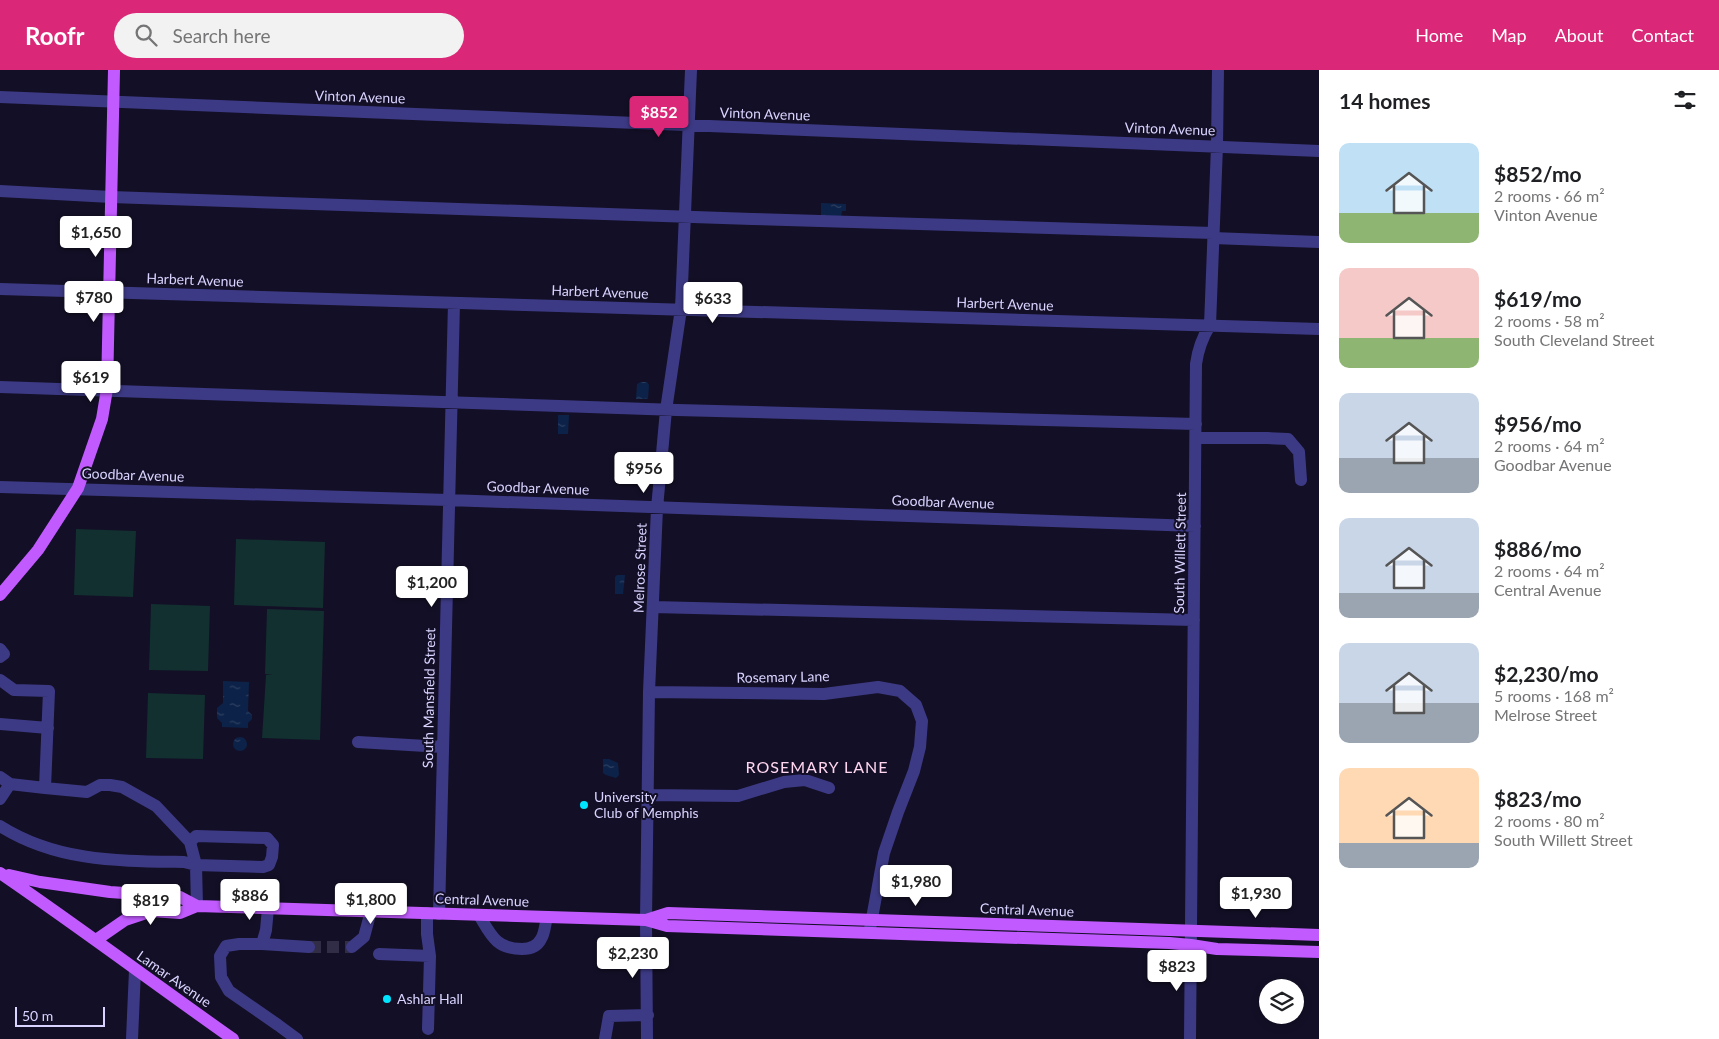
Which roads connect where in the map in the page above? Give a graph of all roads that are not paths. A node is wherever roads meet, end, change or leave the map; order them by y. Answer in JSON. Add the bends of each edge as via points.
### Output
{"nodes":[{"id":1,"x":114,"y":70,"type":"edge"},
{"id":2,"x":691,"y":70,"type":"edge"},
{"id":3,"x":1218,"y":70,"type":"edge"},
{"id":4,"x":0,"y":96,"type":"edge"},
{"id":5,"x":113,"y":101,"type":"junction"},
{"id":6,"x":689,"y":126,"type":"junction"},
{"id":7,"x":1217,"y":146,"type":"junction"},
{"id":8,"x":1319,"y":150,"type":"edge"},
{"id":9,"x":0,"y":190,"type":"edge"},
{"id":10,"x":111,"y":197,"type":"junction"},
{"id":11,"x":686,"y":216,"type":"junction"},
{"id":12,"x":1213,"y":235,"type":"junction"},
{"id":13,"x":1319,"y":242,"type":"edge"},
{"id":14,"x":0,"y":289,"type":"edge"},
{"id":15,"x":109,"y":292,"type":"junction"},
{"id":16,"x":454,"y":303,"type":"junction"},
{"id":17,"x":681,"y":309,"type":"junction"},
{"id":18,"x":1210,"y":325,"type":"junction"},
{"id":19,"x":1319,"y":329,"type":"edge"},
{"id":20,"x":0,"y":387,"type":"edge"},
{"id":21,"x":106,"y":390,"type":"junction"},
{"id":22,"x":451,"y":402,"type":"junction"},
{"id":23,"x":666,"y":410,"type":"junction"},
{"id":24,"x":1196,"y":424,"type":"junction"},
{"id":25,"x":1196,"y":438,"type":"junction"},
{"id":26,"x":1301,"y":480,"type":"dead end"},
{"id":27,"x":0,"y":487,"type":"edge"},
{"id":28,"x":78,"y":488,"type":"junction"},
{"id":29,"x":448,"y":500,"type":"junction"},
{"id":30,"x":657,"y":508,"type":"junction"},
{"id":31,"x":1195,"y":526,"type":"junction"},
{"id":32,"x":0,"y":595,"type":"edge"},
{"id":33,"x":653,"y":608,"type":"junction"},
{"id":34,"x":1194,"y":620,"type":"junction"},
{"id":35,"x":0,"y":649,"type":"edge"},
{"id":36,"x":0,"y":657,"type":"edge"},
{"id":37,"x":0,"y":680,"type":"edge"},
{"id":38,"x":649,"y":692,"type":"junction"},
{"id":39,"x":0,"y":724,"type":"edge"},
{"id":40,"x":48,"y":728,"type":"junction"},
{"id":41,"x":358,"y":742,"type":"dead end"},
{"id":42,"x":444,"y":747,"type":"junction"},
{"id":43,"x":5,"y":780,"type":"edge"},
{"id":44,"x":45,"y":788,"type":"junction"},
{"id":45,"x":829,"y":788,"type":"dead end"},
{"id":46,"x":648,"y":795,"type":"junction"},
{"id":47,"x":0,"y":799,"type":"edge"},
{"id":48,"x":0,"y":826,"type":"edge"},
{"id":49,"x":190,"y":842,"type":"junction"},
{"id":50,"x":196,"y":865,"type":"junction"},
{"id":51,"x":0,"y":873,"type":"edge"},
{"id":52,"x":197,"y":906,"type":"junction"},
{"id":53,"x":268,"y":908,"type":"junction"},
{"id":54,"x":371,"y":911,"type":"junction"},
{"id":55,"x":433,"y":913,"type":"junction"},
{"id":56,"x":479,"y":915,"type":"junction"},
{"id":57,"x":547,"y":917,"type":"junction"},
{"id":58,"x":873,"y":919,"type":"junction"},
{"id":59,"x":646,"y":920,"type":"junction"},
{"id":60,"x":1036,"y":925,"type":"junction"},
{"id":61,"x":1191,"y":930,"type":"junction"},
{"id":62,"x":869,"y":932,"type":"junction"},
{"id":63,"x":1319,"y":935,"type":"edge"},
{"id":64,"x":1036,"y":938,"type":"junction"},
{"id":65,"x":96,"y":940,"type":"junction"},
{"id":66,"x":262,"y":944,"type":"junction"},
{"id":67,"x":1191,"y":944,"type":"junction"},
{"id":68,"x":309,"y":947,"type":"tunnel mouth"},
{"id":69,"x":352,"y":947,"type":"dead end"},
{"id":70,"x":1319,"y":952,"type":"edge"},
{"id":71,"x":379,"y":954,"type":"dead end"},
{"id":72,"x":430,"y":956,"type":"junction"},
{"id":73,"x":135,"y":970,"type":"junction"},
{"id":74,"x":648,"y":1015,"type":"junction"},
{"id":75,"x":428,"y":1029,"type":"dead end"},
{"id":76,"x":132,"y":1039,"type":"edge"},
{"id":77,"x":233,"y":1039,"type":"edge"},
{"id":78,"x":297,"y":1039,"type":"edge"},
{"id":79,"x":605,"y":1039,"type":"edge"},
{"id":80,"x":647,"y":1039,"type":"edge"},
{"id":81,"x":1190,"y":1039,"type":"edge"}],
"edges":[{"from":1,"to":5,"type":"main road"},
{"from":2,"to":6,"type":"street","name":"Melrose Street"},
{"from":3,"to":7,"type":"street","name":"South Willett Street"},
{"from":4,"to":5,"type":"street","name":"Vinton Avenue"},
{"from":5,"to":6,"type":"street","name":"Vinton Avenue"},
{"from":5,"to":10,"type":"main road"},
{"from":6,"to":7,"type":"street","name":"Vinton Avenue"},
{"from":6,"to":11,"type":"street","name":"Melrose Street"},
{"from":7,"to":8,"type":"street","name":"Vinton Avenue"},
{"from":7,"to":12,"type":"street","name":"South Willett Street"},
{"from":9,"to":10,"type":"street"},
{"from":10,"to":11,"type":"street"},
{"from":10,"to":15,"type":"main road"},
{"from":11,"to":12,"type":"street"},
{"from":11,"to":17,"type":"street","name":"Melrose Street"},
{"from":12,"to":13,"type":"street"},
{"from":12,"to":18,"type":"street","name":"South Willett Street"},
{"from":14,"to":15,"type":"street","name":"Harbert Avenue"},
{"from":15,"to":16,"type":"street","name":"Harbert Avenue"},
{"from":15,"to":21,"type":"main road"},
{"from":16,"to":17,"type":"street","name":"Harbert Avenue"},
{"from":16,"to":22,"type":"street","name":"South Mansfield Street"},
{"from":17,"to":18,"type":"street","name":"Harbert Avenue"},
{"from":17,"to":23,"type":"street","name":"Melrose Street"},
{"from":18,"to":19,"type":"street","name":"Harbert Avenue"},
{"from":18,"to":24,"type":"street","name":"South Willett Street","via":[[1198,350]]},
{"from":20,"to":21,"type":"street"},
{"from":21,"to":22,"type":"street"},
{"from":21,"to":28,"type":"main road","via":[[102,419]]},
{"from":22,"to":23,"type":"street"},
{"from":22,"to":29,"type":"street","name":"South Mansfield Street"},
{"from":23,"to":24,"type":"street"},
{"from":23,"to":30,"type":"street","name":"Melrose Street"},
{"from":24,"to":25,"type":"street","name":"South Willett Street"},
{"from":25,"to":26,"type":"street","via":[[1288,440],[1299,452]]},
{"from":25,"to":31,"type":"street","name":"South Willett Street"},
{"from":27,"to":28,"type":"street","name":"Goodbar Avenue"},
{"from":28,"to":29,"type":"street","name":"Goodbar Avenue"},
{"from":28,"to":32,"type":"main road","via":[[38,550]]},
{"from":29,"to":30,"type":"street","name":"Goodbar Avenue"},
{"from":29,"to":42,"type":"street","name":"South Mansfield Street"},
{"from":30,"to":31,"type":"street","name":"Goodbar Avenue"},
{"from":30,"to":33,"type":"street","name":"Melrose Street"},
{"from":31,"to":34,"type":"street","name":"South Willett Street"},
{"from":33,"to":34,"type":"street"},
{"from":33,"to":38,"type":"street","name":"Melrose Street"},
{"from":34,"to":61,"type":"street","name":"South Willett Street"},
{"from":35,"to":36,"type":"street","via":[[4,654]]},
{"from":37,"to":40,"type":"street","via":[[14,690],[49,691]]},
{"from":38,"to":46,"type":"street","name":"Melrose Street"},
{"from":38,"to":58,"type":"street","name":"Rosemary Lane","via":[[824,694],[878,687],[900,691],[916,705],[922,721],[920,747],[884,853]]},
{"from":39,"to":40,"type":"street"},
{"from":40,"to":44,"type":"street"},
{"from":41,"to":42,"type":"street"},
{"from":42,"to":55,"type":"street","name":"South Mansfield Street"},
{"from":43,"to":44,"type":"street"},
{"from":43,"to":47,"type":"street"},
{"from":44,"to":49,"type":"street","via":[[87,792],[100,785],[122,787],[156,806]]},
{"from":45,"to":46,"type":"street","via":[[805,780],[784,782],[738,796]]},
{"from":46,"to":59,"type":"street","name":"Melrose Street"},
{"from":48,"to":50,"type":"street","via":[[30,842],[70,854],[106,860]]},
{"from":49,"to":50,"type":"street"},
{"from":49,"to":50,"type":"street","via":[[196,836],[266,838],[272,846],[269,865],[263,867]]},
{"from":50,"to":52,"type":"street"},
{"from":51,"to":52,"type":"main road","name":"Central Avenue","via":[[110,892],[180,897]]},
{"from":51,"to":65,"type":"main road","name":"Lamar Avenue"},
{"from":52,"to":53,"type":"main road","name":"Central Avenue"},
{"from":52,"to":65,"type":"main road","name":"Central Avenue","via":[[180,913],[152,911],[125,920]]},
{"from":53,"to":54,"type":"main road","name":"Central Avenue"},
{"from":53,"to":66,"type":"street"},
{"from":54,"to":55,"type":"main road","name":"Central Avenue"},
{"from":54,"to":69,"type":"street","via":[[364,937]]},
{"from":55,"to":56,"type":"main road","name":"Central Avenue"},
{"from":55,"to":72,"type":"street","name":"South Mansfield Street","via":[[427,934]]},
{"from":56,"to":57,"type":"main road","name":"Central Avenue"},
{"from":56,"to":57,"type":"street","via":[[498,943],[509,949],[536,946]]},
{"from":57,"to":59,"type":"main road","name":"Central Avenue"},
{"from":58,"to":59,"type":"main road","name":"Central Avenue","via":[[668,913]]},
{"from":58,"to":60,"type":"main road","name":"Central Avenue"},
{"from":58,"to":62,"type":"street","name":"Rosemary Lane"},
{"from":59,"to":62,"type":"main road","name":"Central Avenue","via":[[667,926]]},
{"from":59,"to":74,"type":"street","name":"Melrose Street"},
{"from":60,"to":61,"type":"main road","name":"Central Avenue"},
{"from":60,"to":64,"type":"street"},
{"from":61,"to":63,"type":"main road","name":"Central Avenue"},
{"from":61,"to":67,"type":"street","name":"South Willett Street"},
{"from":62,"to":64,"type":"main road","name":"Central Avenue"},
{"from":64,"to":67,"type":"main road","name":"Central Avenue"},
{"from":65,"to":73,"type":"main road","name":"Lamar Avenue"},
{"from":66,"to":68,"type":"street"},
{"from":66,"to":78,"type":"street","via":[[226,946],[220,956],[221,977],[229,991]]},
{"from":67,"to":70,"type":"main road","name":"Central Avenue","via":[[1217,949]]},
{"from":67,"to":81,"type":"street","name":"South Willett Street"},
{"from":71,"to":72,"type":"street"},
{"from":72,"to":75,"type":"street","name":"South Mansfield Street"},
{"from":73,"to":76,"type":"street"},
{"from":73,"to":77,"type":"main road","name":"Lamar Avenue"},
{"from":74,"to":79,"type":"street","via":[[608,1016]]},
{"from":74,"to":80,"type":"street","name":"Melrose Street"}]}
